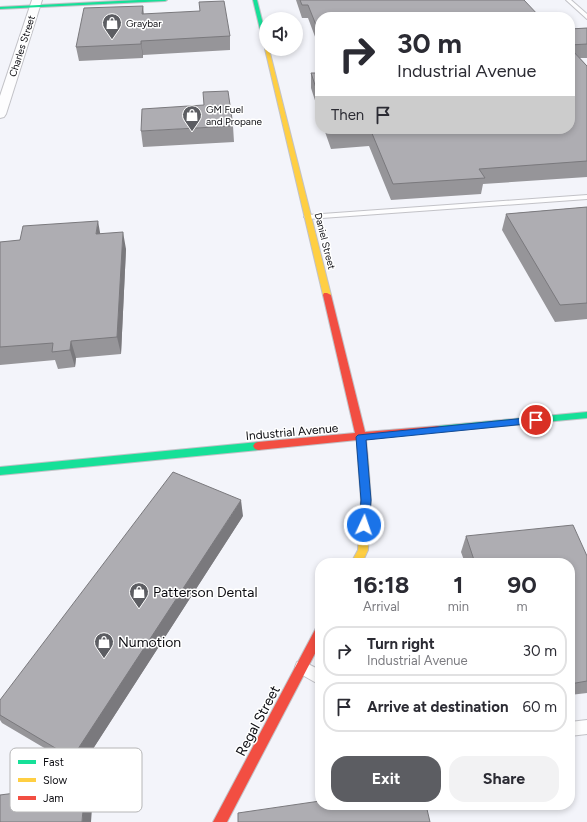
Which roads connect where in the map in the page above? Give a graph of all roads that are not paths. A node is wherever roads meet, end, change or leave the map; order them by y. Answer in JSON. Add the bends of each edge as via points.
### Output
{"nodes":[{"id":1,"x":164,"y":0,"type":"edge"},
{"id":2,"x":255,"y":0,"type":"edge"},
{"id":3,"x":568,"y":0,"type":"edge"},
{"id":4,"x":36,"y":3,"type":"edge"},
{"id":5,"x":0,"y":8,"type":"edge"},
{"id":6,"x":259,"y":17,"type":"edge"},
{"id":7,"x":587,"y":17,"type":"edge"},
{"id":8,"x":269,"y":56,"type":"edge"},
{"id":9,"x":0,"y":114,"type":"edge"},
{"id":10,"x":587,"y":197,"type":"edge"},
{"id":11,"x":308,"y":217,"type":"junction"},
{"id":12,"x":587,"y":415,"type":"edge"},
{"id":13,"x":361,"y":437,"type":"junction"},
{"id":14,"x":0,"y":471,"type":"edge"},
{"id":15,"x":359,"y":558,"type":"edge"},
{"id":16,"x":315,"y":642,"type":"edge"},
{"id":17,"x":302,"y":667,"type":"junction"},
{"id":18,"x":315,"y":675,"type":"edge"},
{"id":19,"x":587,"y":727,"type":"edge"},
{"id":20,"x":575,"y":728,"type":"edge"},
{"id":21,"x":220,"y":822,"type":"edge"}],
"edges":[{"from":1,"to":4,"type":"street"},
{"from":2,"to":6,"type":"street"},
{"from":3,"to":7,"type":"lane"},
{"from":4,"to":5,"type":"street"},
{"from":4,"to":9,"type":"street","name":"Charles Street"},
{"from":8,"to":11,"type":"street","name":"Daniel Street"},
{"from":10,"to":11,"type":"lane"},
{"from":11,"to":13,"type":"street","name":"Daniel Street"},
{"from":12,"to":13,"type":"street","name":"Industrial Avenue"},
{"from":13,"to":14,"type":"street","name":"Industrial Avenue"},
{"from":13,"to":15,"type":"street","via":[[366,500],[363,550]]},
{"from":16,"to":17,"type":"street","name":"Regal Street"},
{"from":17,"to":18,"type":"lane"},
{"from":17,"to":21,"type":"street","name":"Regal Street"},
{"from":19,"to":20,"type":"lane"}]}
